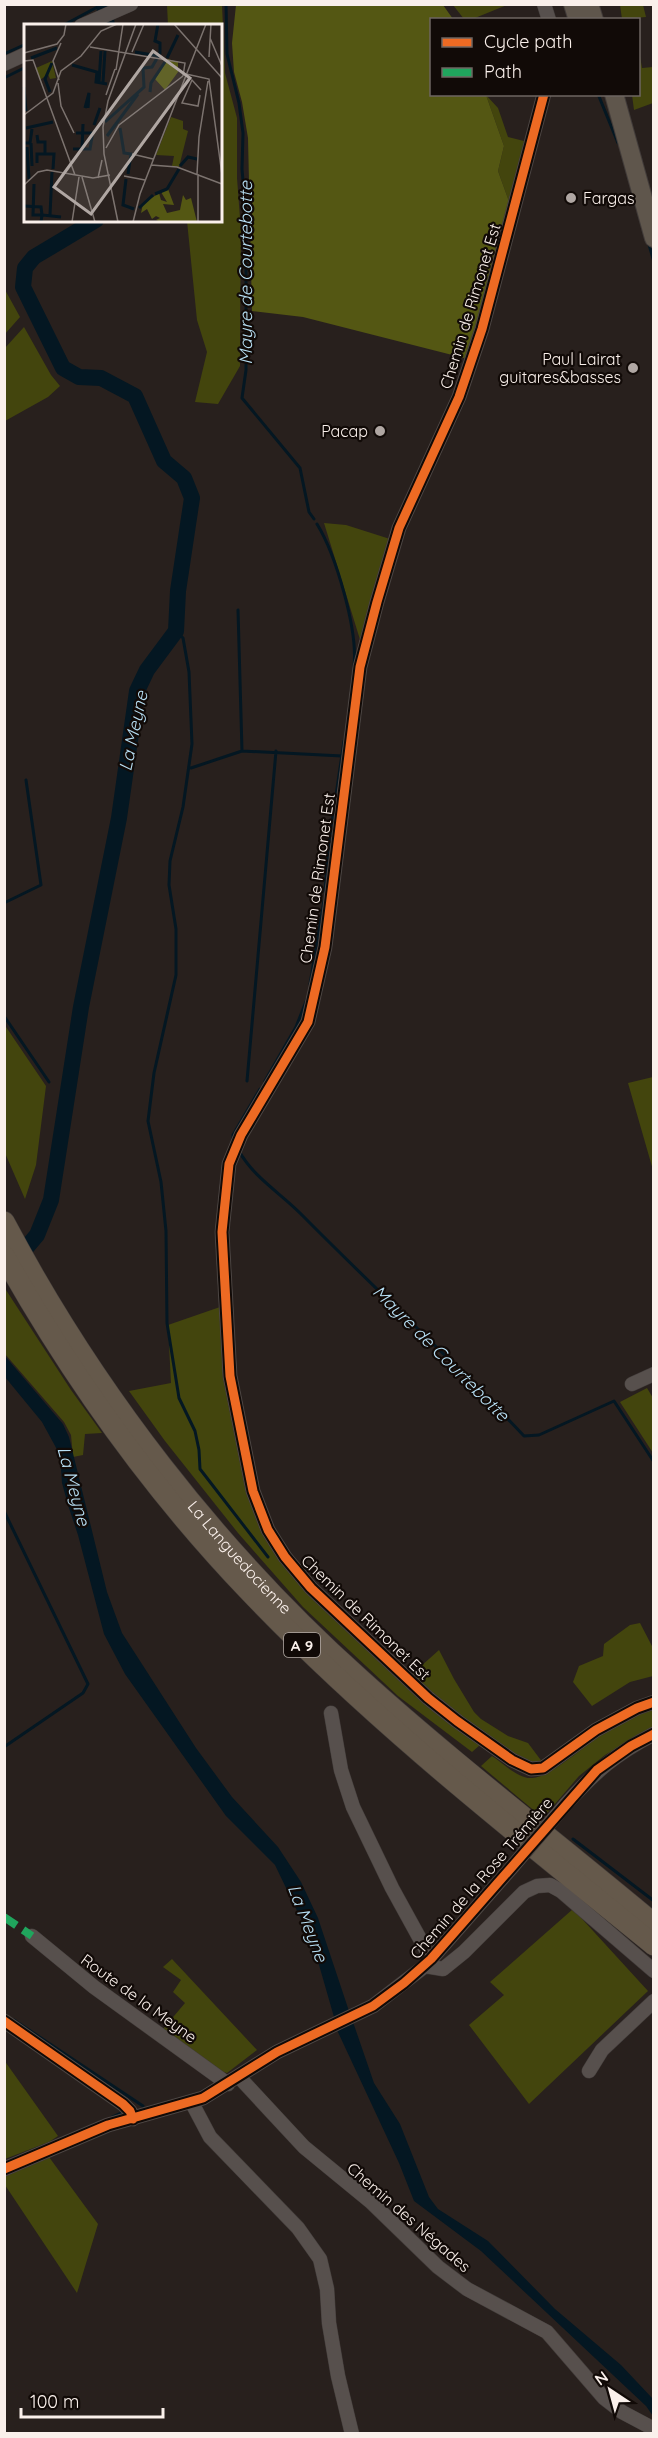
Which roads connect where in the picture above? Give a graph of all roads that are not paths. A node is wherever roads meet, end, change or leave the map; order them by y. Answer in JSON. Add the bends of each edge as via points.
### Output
{"nodes":[{"id":1,"x":132,"y":4,"type":"edge"},
{"id":2,"x":85,"y":24,"type":"edge"},
{"id":3,"x":24,"y":55,"type":"edge"},
{"id":4,"x":4,"y":64,"type":"edge"},
{"id":5,"x":543,"y":96,"type":"edge"},
{"id":6,"x":607,"y":96,"type":"edge"},
{"id":7,"x":614,"y":96,"type":"edge"},
{"id":8,"x":626,"y":145,"type":"junction"},
{"id":9,"x":654,"y":238,"type":"edge"},
{"id":10,"x":8,"y":1228,"type":"edge"},
{"id":11,"x":4,"y":1256,"type":"edge"},
{"id":12,"x":23,"y":1273,"type":"junction"},
{"id":13,"x":654,"y":1374,"type":"edge"},
{"id":14,"x":632,"y":1384,"type":"dead end"},
{"id":15,"x":654,"y":1702,"type":"edge"},
{"id":16,"x":332,"y":1713,"type":"dead end"},
{"id":17,"x":654,"y":1734,"type":"edge"},
{"id":18,"x":654,"y":1924,"type":"edge"},
{"id":19,"x":32,"y":1936,"type":"dead end"},
{"id":20,"x":654,"y":1945,"type":"edge"},
{"id":21,"x":428,"y":1963,"type":"junction"},
{"id":22,"x":654,"y":1971,"type":"edge"},
{"id":23,"x":654,"y":2001,"type":"edge"},
{"id":24,"x":4,"y":2020,"type":"edge"},
{"id":25,"x":589,"y":2071,"type":"dead end"},
{"id":26,"x":234,"y":2080,"type":"junction"},
{"id":27,"x":192,"y":2103,"type":"junction"},
{"id":28,"x":133,"y":2119,"type":"junction"},
{"id":29,"x":4,"y":2169,"type":"edge"},
{"id":30,"x":654,"y":2429,"type":"edge"},
{"id":31,"x":352,"y":2433,"type":"edge"}],
"edges":[{"from":1,"to":2,"type":"street"},
{"from":3,"to":4,"type":"street"},
{"from":5,"to":15,"type":"street","name":"Chemin de Rimonet Est","via":[[478,340],[459,397],[399,528],[360,667],[326,947],[308,1022],[241,1135],[229,1164],[222,1232],[230,1376],[253,1491],[268,1530],[285,1557],[311,1588],[457,1721],[512,1760],[531,1769],[543,1768],[596,1730]]},
{"from":6,"to":8,"type":"main road"},
{"from":7,"to":8,"type":"main road"},
{"from":8,"to":9,"type":"main road"},
{"from":10,"to":12,"type":"highway","name":"La Languedocienne","number":"A 9"},
{"from":11,"to":12,"type":"highway","name":"La Languedocienne","number":"A 9"},
{"from":12,"to":18,"type":"highway","name":"La Languedocienne","number":"A 9","via":[[169,1474],[259,1579],[358,1677]]},
{"from":12,"to":20,"type":"highway","name":"La Languedocienne","number":"A 9","via":[[67,1358],[123,1439],[206,1544],[249,1591],[389,1726]]},
{"from":13,"to":14,"type":"street"},
{"from":16,"to":21,"type":"street","via":[[341,1770],[353,1808]]},
{"from":17,"to":21,"type":"street","name":"Chemin de la Rose Trémière","bridge":true,"via":[[597,1770]]},
{"from":19,"to":26,"type":"street","name":"Route de la Meyne","via":[[94,1987]]},
{"from":21,"to":22,"type":"street","via":[[443,1969],[524,1892],[550,1886],[561,1891]]},
{"from":21,"to":26,"type":"street","name":"Chemin de la Rose Trémière","via":[[389,1995],[277,2052]]},
{"from":23,"to":25,"type":"street","via":[[602,2049]]},
{"from":24,"to":28,"type":"street","via":[[123,2104]]},
{"from":26,"to":27,"type":"street","name":"Chemin de la Rose Trémière"},
{"from":26,"to":30,"type":"street","name":"Chemin des Négades","via":[[438,2267],[467,2289],[547,2332],[604,2398]]},
{"from":27,"to":28,"type":"street","name":"Chemin de la Rose Trémière"},
{"from":27,"to":31,"type":"street","via":[[210,2137],[298,2228],[320,2259],[338,2376]]},
{"from":28,"to":29,"type":"street","name":"Chemin de la Rose Trémière"}]}
